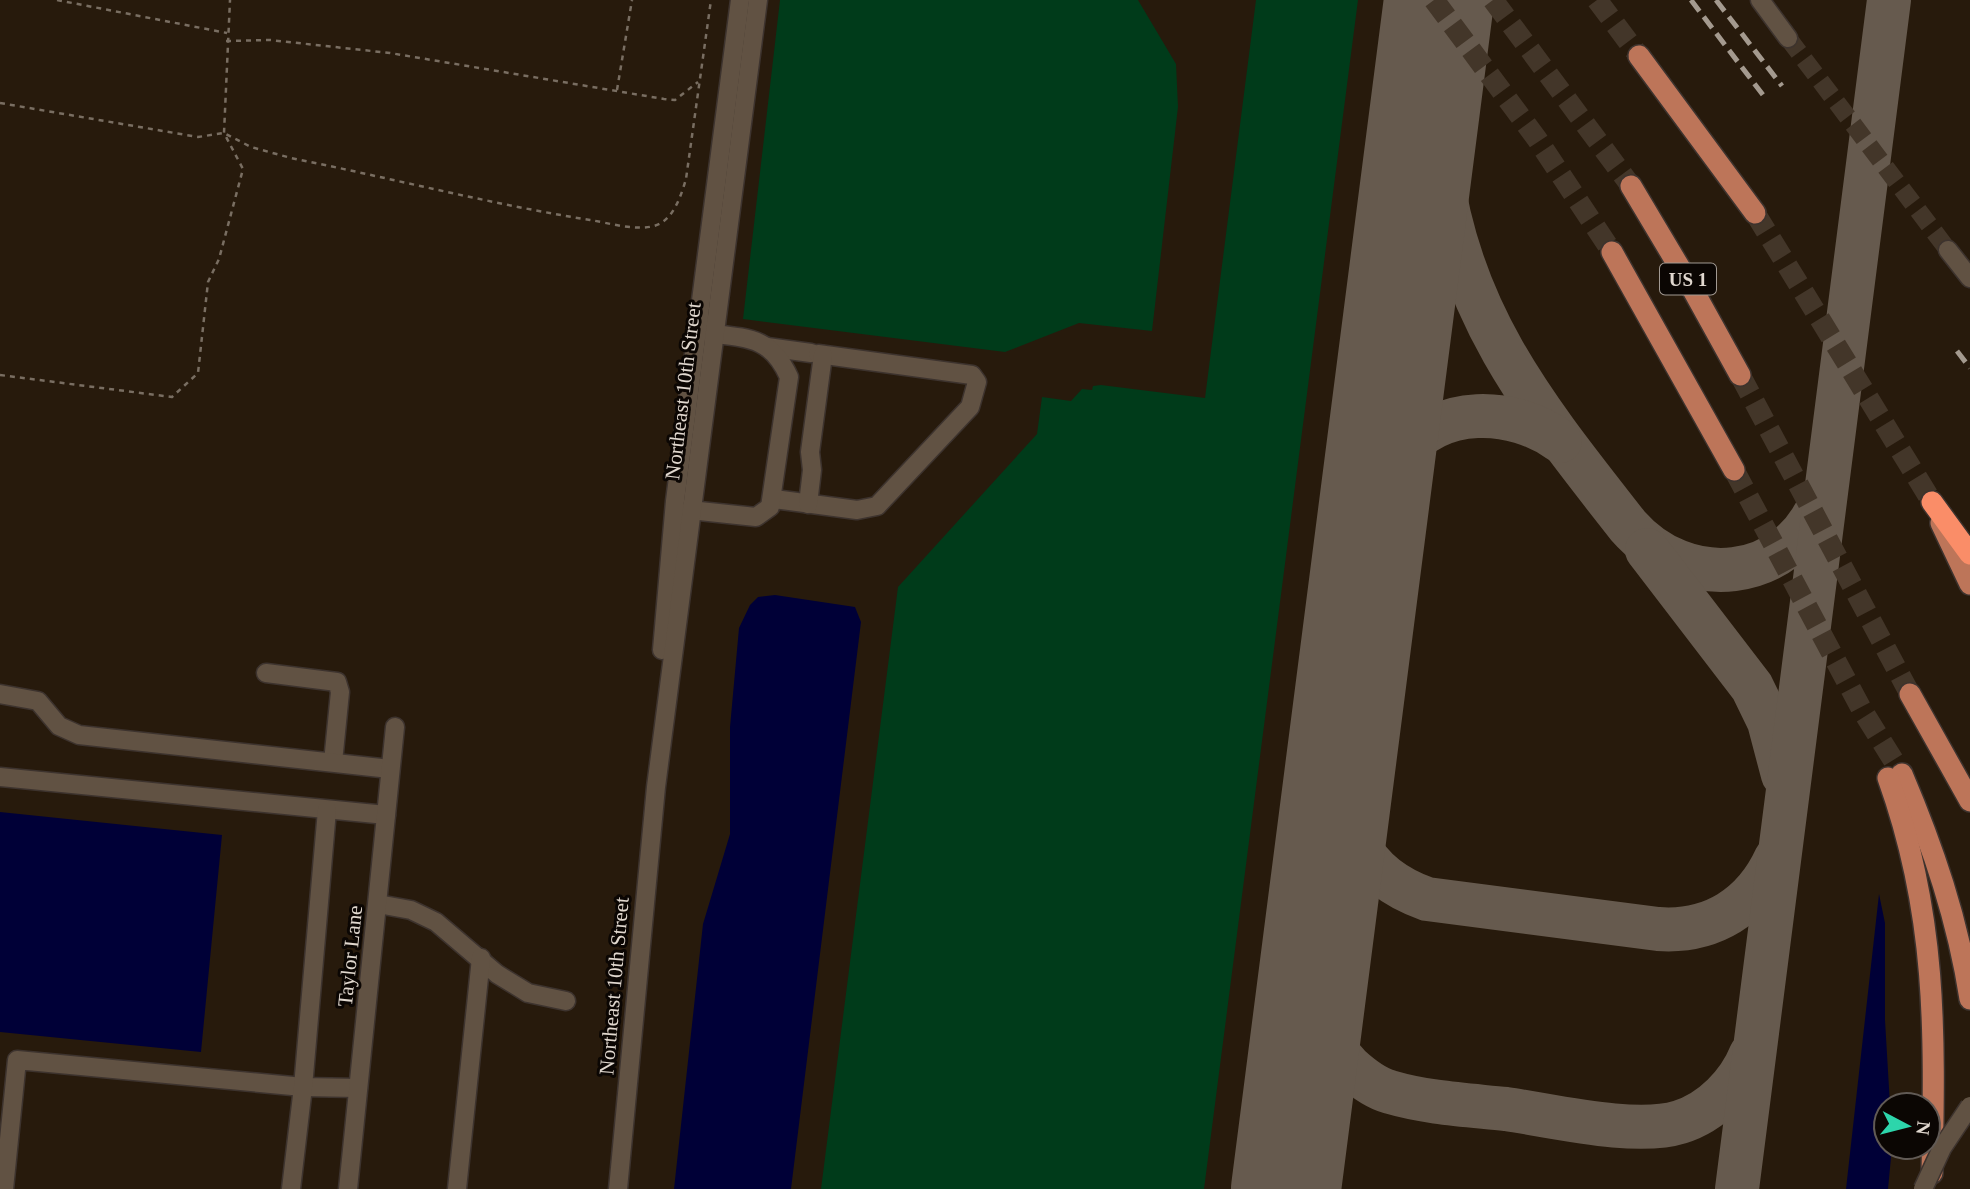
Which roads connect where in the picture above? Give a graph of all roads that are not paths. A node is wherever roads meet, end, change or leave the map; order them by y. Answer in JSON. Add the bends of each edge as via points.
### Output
{"nodes":[{"id":1,"x":740,"y":0,"type":"edge"},
{"id":2,"x":758,"y":0,"type":"edge"},
{"id":3,"x":1759,"y":0,"type":"edge"},
{"id":4,"x":1787,"y":38,"type":"tunnel mouth"},
{"id":5,"x":1639,"y":55,"type":"tunnel mouth"},
{"id":6,"x":1631,"y":186,"type":"tunnel mouth"},
{"id":7,"x":1755,"y":213,"type":"tunnel mouth"},
{"id":8,"x":1948,"y":250,"type":"tunnel mouth"},
{"id":9,"x":1612,"y":252,"type":"tunnel mouth"},
{"id":10,"x":1970,"y":278,"type":"edge"},
{"id":11,"x":700,"y":295,"type":"junction"},
{"id":12,"x":713,"y":334,"type":"junction"},
{"id":13,"x":767,"y":347,"type":"junction"},
{"id":14,"x":818,"y":354,"type":"junction"},
{"id":15,"x":1740,"y":375,"type":"tunnel mouth"},
{"id":16,"x":1734,"y":470,"type":"tunnel mouth"},
{"id":17,"x":774,"y":499,"type":"junction"},
{"id":18,"x":1932,"y":502,"type":"joint"},
{"id":19,"x":808,"y":504,"type":"junction"},
{"id":20,"x":691,"y":510,"type":"junction"},
{"id":21,"x":1970,"y":554,"type":"edge"},
{"id":22,"x":1970,"y":584,"type":"edge"},
{"id":23,"x":267,"y":673,"type":"dead end"},
{"id":24,"x":0,"y":694,"type":"edge"},
{"id":25,"x":1910,"y":694,"type":"tunnel mouth"},
{"id":26,"x":395,"y":727,"type":"dead end"},
{"id":27,"x":333,"y":762,"type":"junction"},
{"id":28,"x":390,"y":769,"type":"junction"},
{"id":29,"x":0,"y":777,"type":"edge"},
{"id":30,"x":656,"y":787,"type":"junction"},
{"id":31,"x":1970,"y":801,"type":"edge"},
{"id":32,"x":327,"y":810,"type":"junction"},
{"id":33,"x":386,"y":816,"type":"junction"},
{"id":34,"x":378,"y":904,"type":"junction"},
{"id":35,"x":481,"y":958,"type":"junction"},
{"id":36,"x":1970,"y":999,"type":"edge"},
{"id":37,"x":566,"y":1001,"type":"dead end"},
{"id":38,"x":9,"y":1059,"type":"edge"},
{"id":39,"x":303,"y":1087,"type":"junction"},
{"id":40,"x":358,"y":1088,"type":"junction"},
{"id":41,"x":1970,"y":1106,"type":"edge"},
{"id":42,"x":4,"y":1189,"type":"edge"},
{"id":43,"x":291,"y":1189,"type":"edge"},
{"id":44,"x":348,"y":1189,"type":"edge"},
{"id":45,"x":457,"y":1189,"type":"edge"},
{"id":46,"x":618,"y":1189,"type":"edge"},
{"id":47,"x":1923,"y":1189,"type":"edge"},
{"id":48,"x":1932,"y":1189,"type":"edge"}],
"edges":[{"from":1,"to":11,"type":"street","name":"Northeast 10th Street"},
{"from":2,"to":12,"type":"street","name":"Northeast 10th Street"},
{"from":3,"to":4,"type":"street"},
{"from":5,"to":7,"type":"main road"},
{"from":6,"to":15,"type":"main road","number":"US 1"},
{"from":8,"to":10,"type":"street"},
{"from":9,"to":16,"type":"main road"},
{"from":11,"to":12,"type":"street","via":[[703,317]]},
{"from":11,"to":30,"type":"street","name":"Northeast 10th Street","via":[[662,645]]},
{"from":12,"to":13,"type":"street","via":[[755,339]]},
{"from":12,"to":20,"type":"street","name":"Northeast 10th Street"},
{"from":13,"to":14,"type":"street"},
{"from":13,"to":17,"type":"street","via":[[789,377]]},
{"from":14,"to":19,"type":"street"},
{"from":14,"to":19,"type":"street","via":[[972,375],[977,382],[970,407],[877,506],[857,510]]},
{"from":17,"to":19,"type":"street"},
{"from":17,"to":20,"type":"street","via":[[765,514],[756,517]]},
{"from":18,"to":21,"type":"highway"},
{"from":18,"to":22,"type":"main road"},
{"from":20,"to":30,"type":"street","name":"Northeast 10th Street"},
{"from":23,"to":27,"type":"street","via":[[337,682],[341,692]]},
{"from":24,"to":27,"type":"street","via":[[38,701],[59,726],[79,734]]},
{"from":25,"to":31,"type":"main road"},
{"from":26,"to":28,"type":"street","name":"Taylor Lane"},
{"from":27,"to":28,"type":"street"},
{"from":28,"to":33,"type":"street","name":"Taylor Lane"},
{"from":29,"to":32,"type":"street"},
{"from":30,"to":46,"type":"street","name":"Northeast 10th Street"},
{"from":32,"to":33,"type":"street"},
{"from":32,"to":39,"type":"street"},
{"from":33,"to":34,"type":"street","name":"Taylor Lane"},
{"from":34,"to":35,"type":"street","via":[[411,910],[436,922]]},
{"from":34,"to":40,"type":"street","name":"Taylor Lane"},
{"from":35,"to":37,"type":"street","via":[[496,974],[528,993]]},
{"from":35,"to":45,"type":"street"},
{"from":36,"to":48,"type":"main road","via":[[1952,912],[1930,843],[1895,776],[1931,958],[1935,1045]]},
{"from":38,"to":39,"type":"street"},
{"from":38,"to":42,"type":"street"},
{"from":39,"to":40,"type":"street"},
{"from":39,"to":43,"type":"street"},
{"from":40,"to":44,"type":"street","name":"Taylor Lane"},
{"from":41,"to":47,"type":"street","bridge":true,"via":[[1942,1148]]}]}
